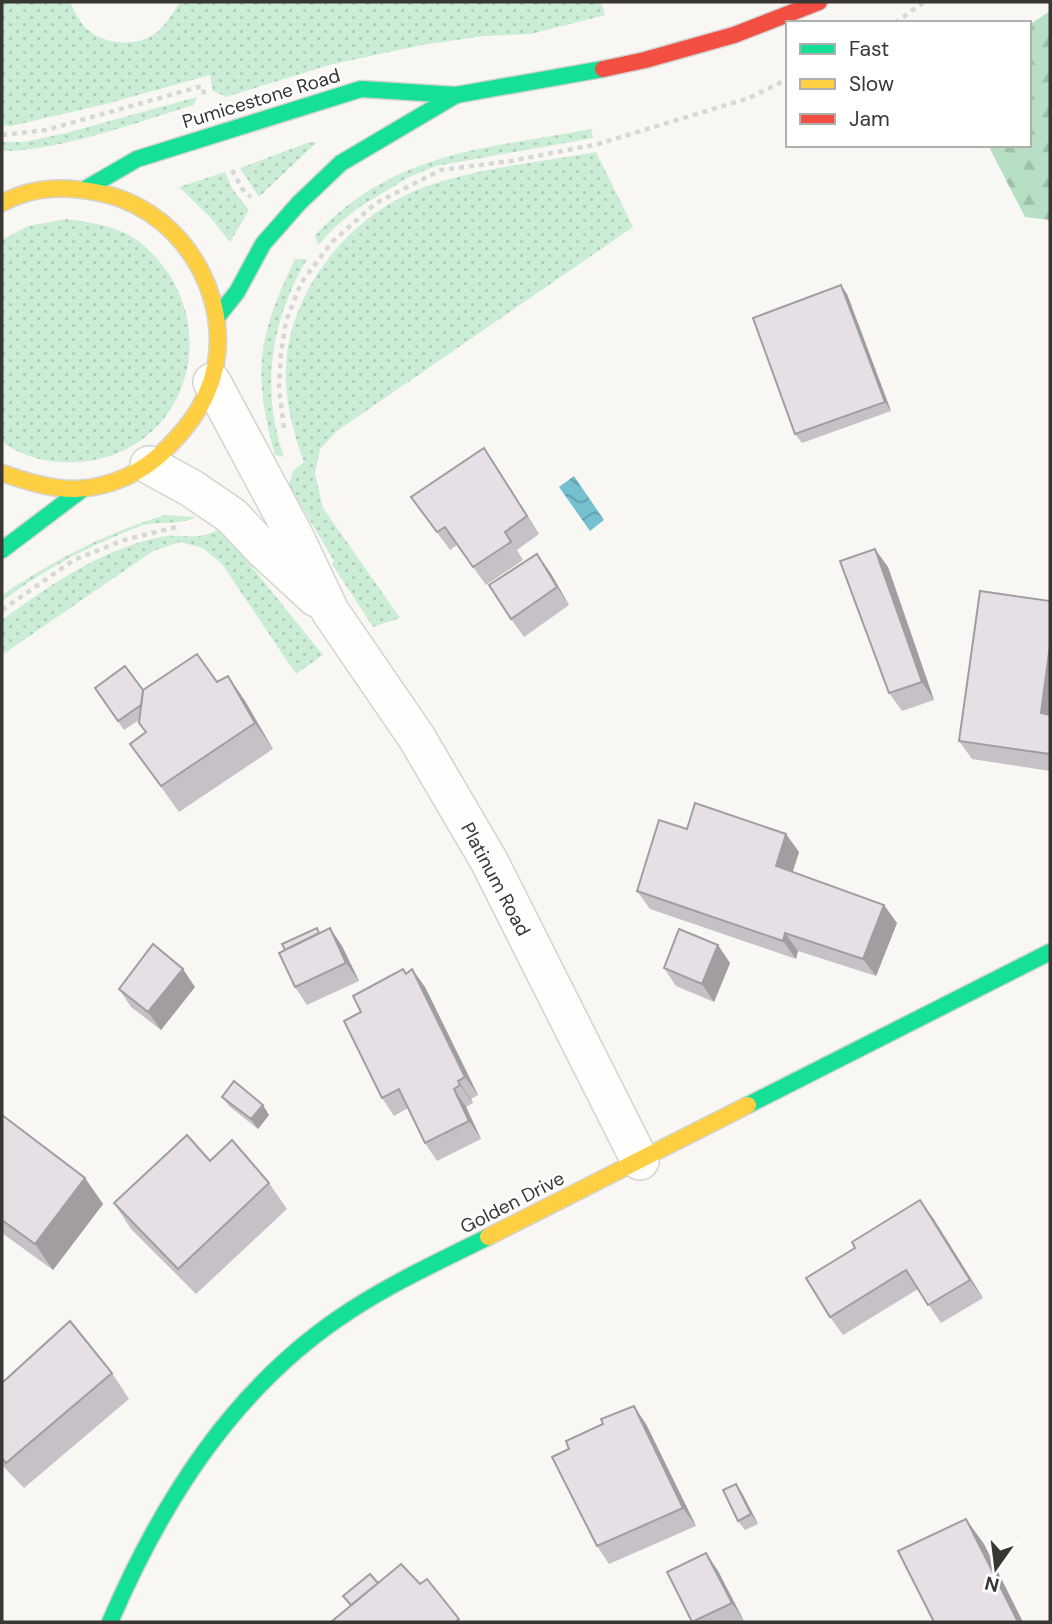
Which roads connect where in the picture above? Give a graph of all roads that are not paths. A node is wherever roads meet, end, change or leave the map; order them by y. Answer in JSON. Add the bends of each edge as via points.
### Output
{"nodes":[{"id":1,"x":818,"y":2,"type":"edge"},
{"id":2,"x":456,"y":95,"type":"junction"},
{"id":3,"x":87,"y":188,"type":"junction"},
{"id":4,"x":4,"y":199,"type":"edge"},
{"id":5,"x":218,"y":316,"type":"junction"},
{"id":6,"x":212,"y":382,"type":"junction"},
{"id":7,"x":149,"y":465,"type":"junction"},
{"id":8,"x":2,"y":473,"type":"edge"},
{"id":9,"x":83,"y":488,"type":"junction"},
{"id":10,"x":2,"y":550,"type":"edge"},
{"id":11,"x":330,"y":611,"type":"junction"},
{"id":12,"x":1050,"y":953,"type":"edge"},
{"id":13,"x":640,"y":1161,"type":"junction"},
{"id":14,"x":110,"y":1622,"type":"edge"}],
"edges":[{"from":1,"to":2,"type":"main road","name":"Pumicestone Road","via":[[734,35],[645,60]]},
{"from":2,"to":3,"type":"main road","name":"Pumicestone Road","via":[[361,89],[136,159]]},
{"from":2,"to":5,"type":"main road","name":"Pumicestone Road","via":[[341,163],[263,244]]},
{"from":3,"to":4,"type":"main road","via":[[47,188]]},
{"from":3,"to":5,"type":"main road","via":[[134,202],[174,230],[203,269]]},
{"from":5,"to":6,"type":"main road","via":[[219,349]]},
{"from":6,"to":7,"type":"main road","via":[[198,415],[177,443]]},
{"from":6,"to":11,"type":"street","name":"Platinum Road"},
{"from":7,"to":9,"type":"main road","via":[[117,480]]},
{"from":7,"to":11,"type":"street","name":"Platinum Road","via":[[228,513]]},
{"from":8,"to":9,"type":"main road","via":[[41,486]]},
{"from":9,"to":10,"type":"main road"},
{"from":11,"to":13,"type":"street","name":"Platinum Road","via":[[417,738],[489,861]]},
{"from":12,"to":13,"type":"main road","name":"Golden Drive"},
{"from":13,"to":14,"type":"main road","name":"Golden Drive","via":[[349,1311],[285,1359],[236,1410],[190,1470],[153,1530]]}]}
